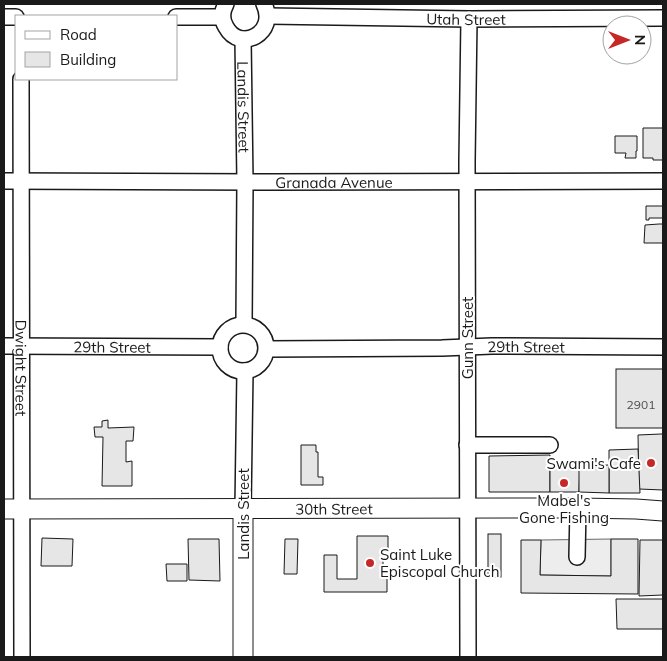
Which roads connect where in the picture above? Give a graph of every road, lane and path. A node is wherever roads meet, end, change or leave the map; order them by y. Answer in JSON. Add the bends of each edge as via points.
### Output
{"nodes":[{"id":1,"x":224,"y":10,"type":"edge"},
{"id":2,"x":266,"y":10,"type":"edge"},
{"id":3,"x":178,"y":17,"type":"edge"},
{"id":4,"x":663,"y":18,"type":"edge"},
{"id":5,"x":469,"y":19,"type":"junction"},
{"id":6,"x":243,"y":39,"type":"junction"},
{"id":7,"x":22,"y":80,"type":"edge"},
{"id":8,"x":4,"y":181,"type":"edge"},
{"id":9,"x":22,"y":181,"type":"junction"},
{"id":10,"x":663,"y":181,"type":"edge"},
{"id":11,"x":245,"y":182,"type":"junction"},
{"id":12,"x":467,"y":182,"type":"junction"},
{"id":13,"x":244,"y":324,"type":"junction"},
{"id":14,"x":4,"y":346,"type":"edge"},
{"id":15,"x":22,"y":346,"type":"junction"},
{"id":16,"x":220,"y":347,"type":"junction"},
{"id":17,"x":467,"y":347,"type":"junction"},
{"id":18,"x":663,"y":347,"type":"edge"},
{"id":19,"x":267,"y":349,"type":"junction"},
{"id":20,"x":244,"y":371,"type":"junction"},
{"id":21,"x":467,"y":445,"type":"junction"},
{"id":22,"x":550,"y":445,"type":"dead end"},
{"id":23,"x":13,"y":508,"type":"edge"},
{"id":24,"x":243,"y":508,"type":"junction"},
{"id":25,"x":467,"y":508,"type":"junction"},
{"id":26,"x":578,"y":508,"type":"junction"},
{"id":27,"x":663,"y":511,"type":"edge"},
{"id":28,"x":578,"y":557,"type":"dead end"},
{"id":29,"x":22,"y":657,"type":"edge"},
{"id":30,"x":243,"y":657,"type":"edge"},
{"id":31,"x":468,"y":657,"type":"edge"}],
"edges":[{"from":1,"to":3,"type":"street"},
{"from":1,"to":6,"type":"street","via":[[224,24],[228,31]]},
{"from":2,"to":5,"type":"street","name":"Utah Street"},
{"from":2,"to":6,"type":"street","via":[[266,24],[262,31]]},
{"from":4,"to":5,"type":"street","name":"Utah Street"},
{"from":5,"to":12,"type":"street","name":"Gunn Street"},
{"from":6,"to":11,"type":"street","name":"Landis Street"},
{"from":7,"to":9,"type":"street","name":"Dwight Street"},
{"from":8,"to":9,"type":"street","name":"Granada Avenue"},
{"from":9,"to":11,"type":"street","name":"Granada Avenue"},
{"from":9,"to":15,"type":"street","name":"Dwight Street"},
{"from":10,"to":12,"type":"street","name":"Granada Avenue"},
{"from":11,"to":12,"type":"street","name":"Granada Avenue"},
{"from":11,"to":13,"type":"street","name":"Landis Street"},
{"from":12,"to":17,"type":"street","name":"Gunn Street"},
{"from":13,"to":16,"type":"street","via":[[224,333]]},
{"from":13,"to":19,"type":"street","via":[[258,328]]},
{"from":14,"to":15,"type":"street","name":"29th Street"},
{"from":15,"to":16,"type":"street","name":"29th Street"},
{"from":15,"to":23,"type":"street","name":"Dwight Street"},
{"from":16,"to":20,"type":"street","via":[[224,362]]},
{"from":17,"to":18,"type":"street","name":"29th Street"},
{"from":17,"to":19,"type":"street","name":"29th Street"},
{"from":17,"to":21,"type":"street","name":"Gunn Street"},
{"from":19,"to":20,"type":"street","via":[[261,364]]},
{"from":20,"to":24,"type":"street","name":"Landis Street"},
{"from":21,"to":22,"type":"street"},
{"from":21,"to":25,"type":"street","name":"Gunn Street"},
{"from":23,"to":24,"type":"main road","name":"30th Street"},
{"from":23,"to":29,"type":"street","name":"Dwight Street"},
{"from":24,"to":25,"type":"main road","name":"30th Street"},
{"from":24,"to":30,"type":"main road","name":"Landis Street"},
{"from":25,"to":26,"type":"main road","name":"30th Street"},
{"from":25,"to":31,"type":"street","name":"Gunn Street"},
{"from":26,"to":27,"type":"main road","name":"30th Street"},
{"from":26,"to":28,"type":"street"}]}
